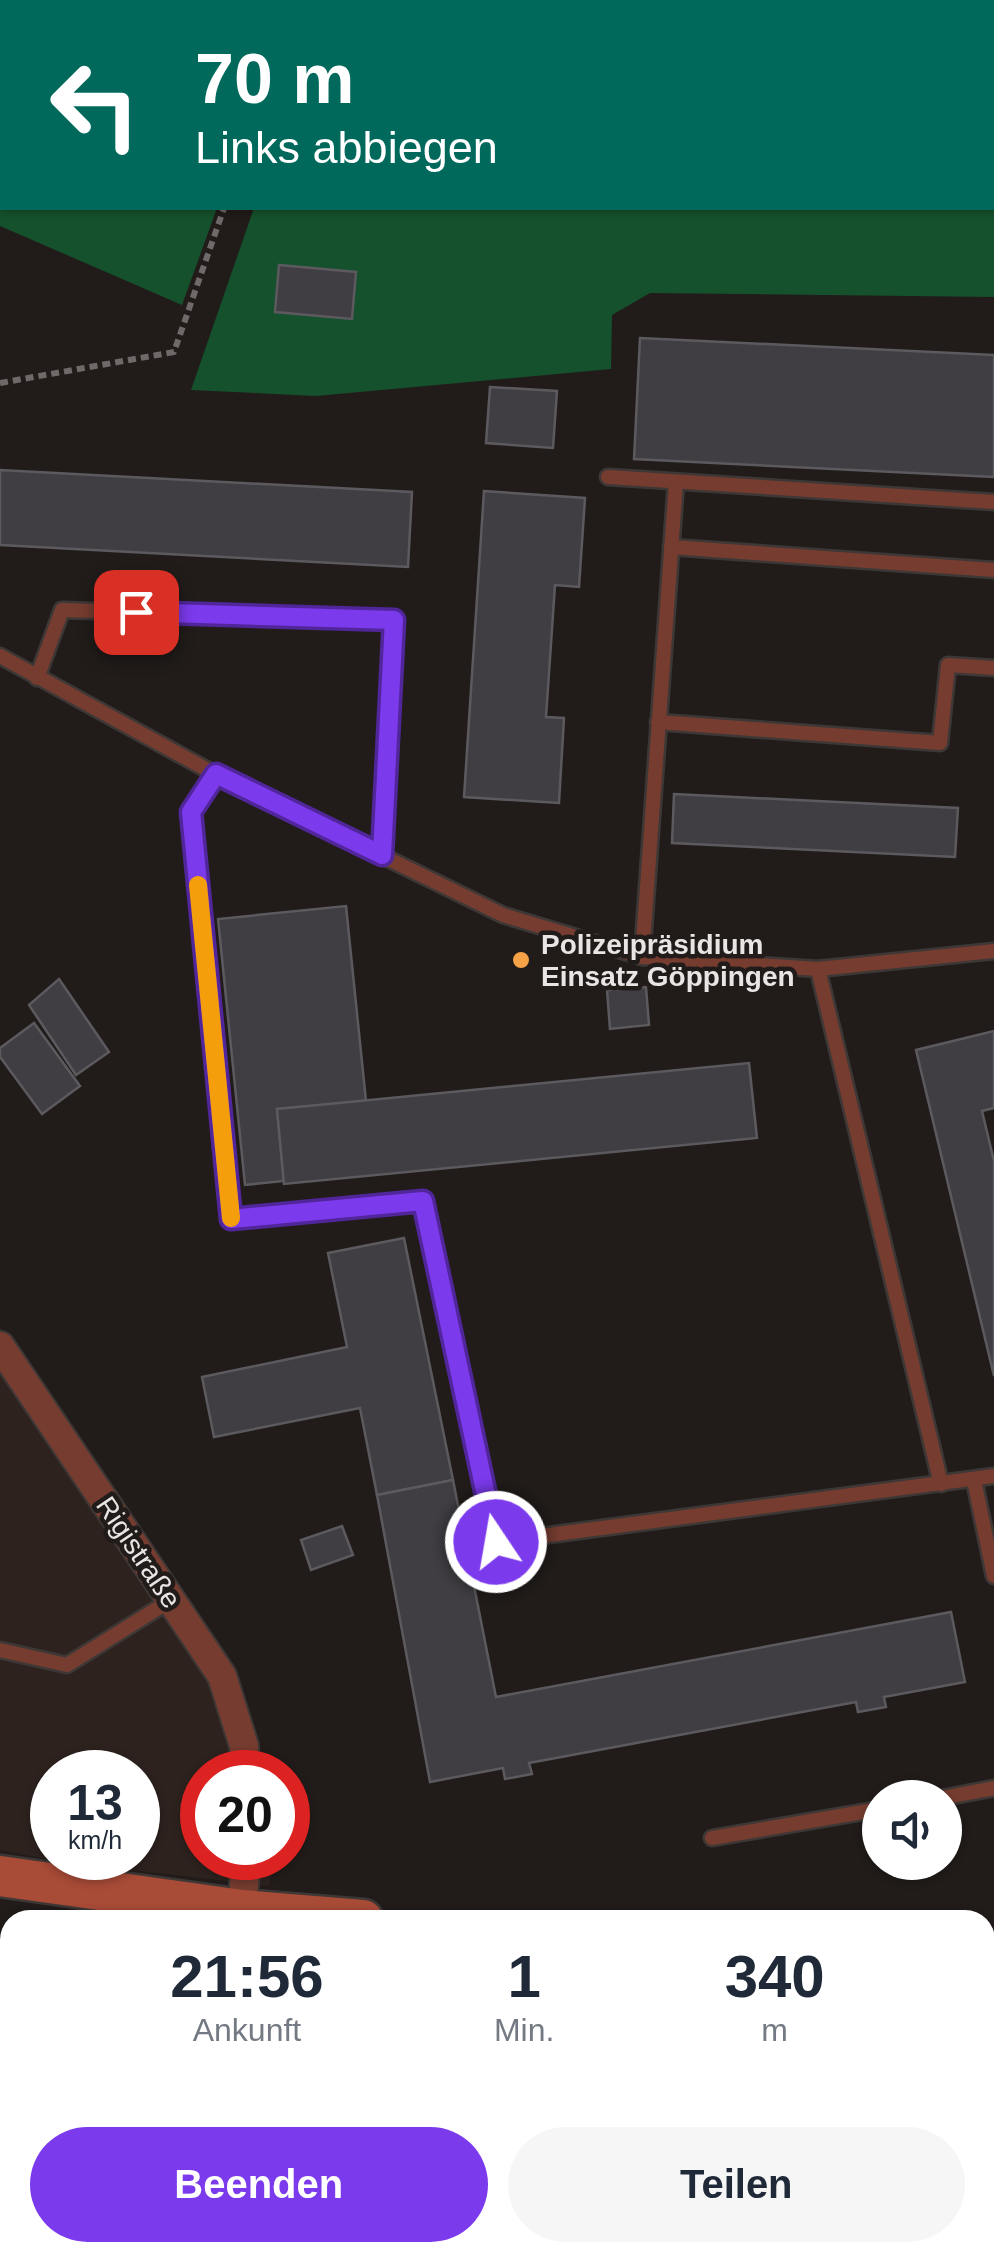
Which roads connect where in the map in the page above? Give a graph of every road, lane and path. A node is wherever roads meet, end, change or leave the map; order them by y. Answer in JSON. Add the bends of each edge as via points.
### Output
{"nodes":[{"id":1,"x":223,"y":210,"type":"edge"},
{"id":2,"x":0,"y":383,"type":"edge"},
{"id":3,"x":608,"y":477,"type":"dead end"},
{"id":4,"x":676,"y":482,"type":"junction"},
{"id":5,"x":994,"y":502,"type":"edge"},
{"id":6,"x":671,"y":547,"type":"junction"},
{"id":7,"x":994,"y":570,"type":"edge"},
{"id":8,"x":0,"y":656,"type":"edge"},
{"id":9,"x":994,"y":668,"type":"edge"},
{"id":10,"x":37,"y":678,"type":"junction"},
{"id":11,"x":658,"y":722,"type":"junction"},
{"id":12,"x":216,"y":774,"type":"junction"},
{"id":13,"x":382,"y":855,"type":"junction"},
{"id":14,"x":994,"y":951,"type":"edge"},
{"id":15,"x":642,"y":957,"type":"junction"},
{"id":16,"x":818,"y":969,"type":"junction"},
{"id":17,"x":0,"y":1346,"type":"edge"},
{"id":18,"x":994,"y":1476,"type":"edge"},
{"id":19,"x":974,"y":1480,"type":"junction"},
{"id":20,"x":941,"y":1484,"type":"junction"},
{"id":21,"x":994,"y":1576,"type":"edge"},
{"id":22,"x":171,"y":1600,"type":"junction"},
{"id":23,"x":0,"y":1650,"type":"edge"},
{"id":24,"x":244,"y":1750,"type":"edge"},
{"id":25,"x":994,"y":1788,"type":"edge"},
{"id":26,"x":962,"y":1794,"type":"edge"},
{"id":27,"x":862,"y":1811,"type":"edge"},
{"id":28,"x":712,"y":1838,"type":"dead end"},
{"id":29,"x":0,"y":1876,"type":"edge"},
{"id":30,"x":244,"y":1880,"type":"edge"},
{"id":31,"x":242,"y":1910,"type":"joint"}],
"edges":[{"from":1,"to":2,"type":"path","via":[[174,352]]},
{"from":3,"to":4,"type":"lane"},
{"from":4,"to":5,"type":"lane"},
{"from":4,"to":6,"type":"lane"},
{"from":6,"to":7,"type":"lane"},
{"from":6,"to":11,"type":"lane"},
{"from":8,"to":10,"type":"lane"},
{"from":9,"to":11,"type":"lane","via":[[948,666],[940,743]]},
{"from":10,"to":12,"type":"lane"},
{"from":10,"to":13,"type":"lane","via":[[62,610],[394,620]]},
{"from":11,"to":15,"type":"lane"},
{"from":12,"to":13,"type":"lane"},
{"from":12,"to":20,"type":"lane","via":[[191,812],[231,1219],[423,1201],[496,1542]]},
{"from":13,"to":15,"type":"lane","via":[[503,914]]},
{"from":14,"to":16,"type":"lane"},
{"from":15,"to":16,"type":"lane"},
{"from":16,"to":20,"type":"lane"},
{"from":17,"to":22,"type":"street","name":"Rigistraße"},
{"from":18,"to":19,"type":"lane"},
{"from":19,"to":20,"type":"lane"},
{"from":19,"to":21,"type":"lane"},
{"from":22,"to":23,"type":"lane","via":[[67,1665]]},
{"from":22,"to":24,"type":"street","name":"Rigistraße","via":[[222,1676]]},
{"from":25,"to":26,"type":"lane"},
{"from":27,"to":28,"type":"lane"},
{"from":29,"to":31,"type":"main road"},
{"from":30,"to":31,"type":"street"}]}
